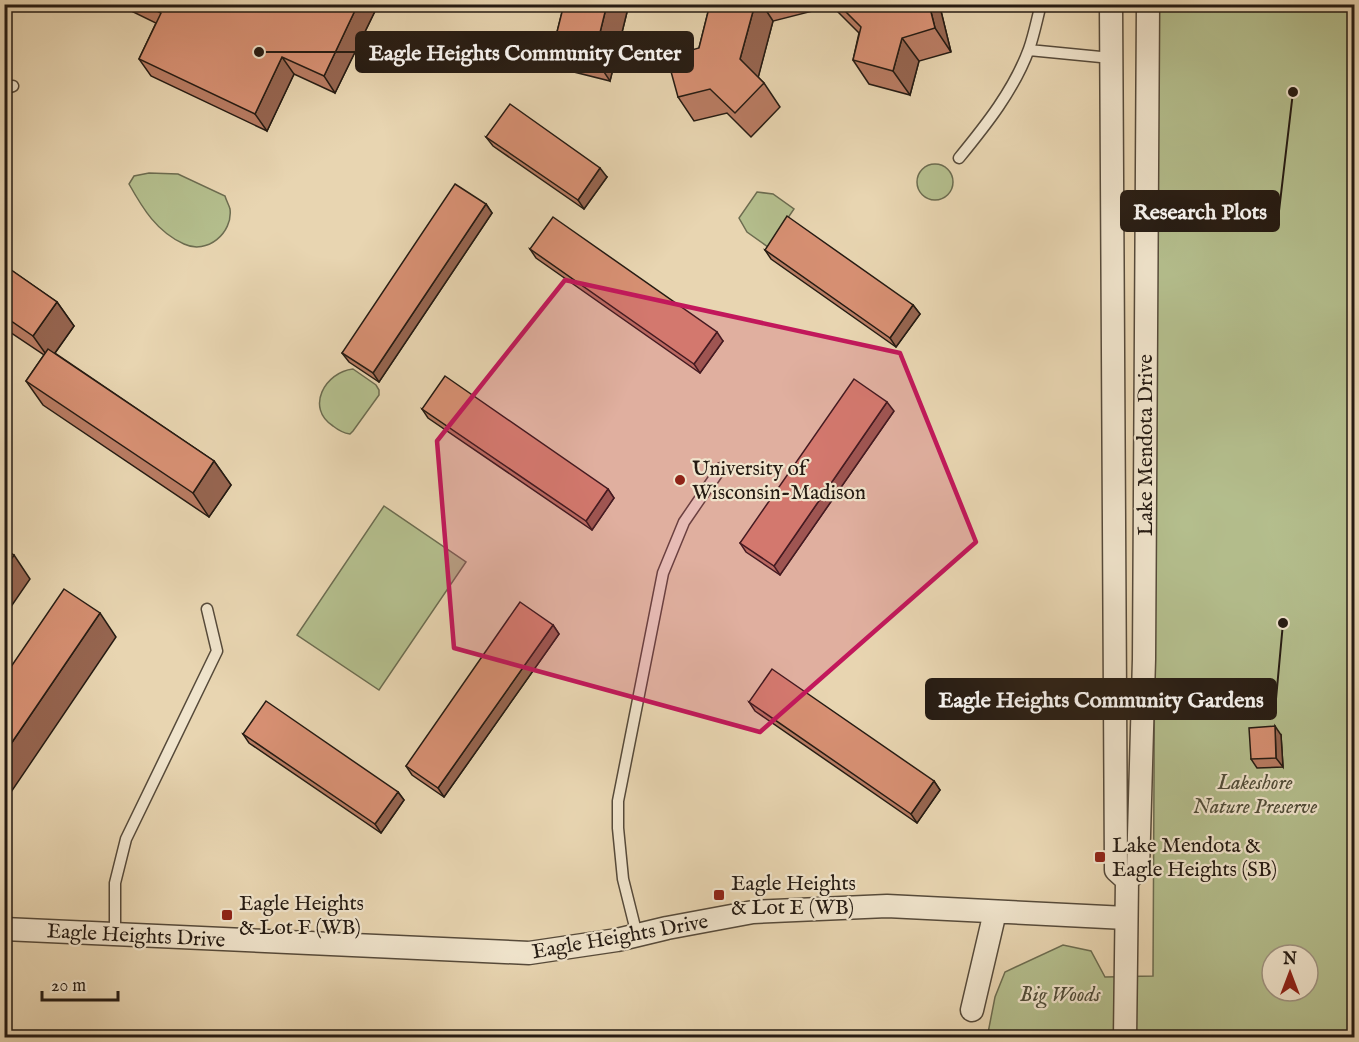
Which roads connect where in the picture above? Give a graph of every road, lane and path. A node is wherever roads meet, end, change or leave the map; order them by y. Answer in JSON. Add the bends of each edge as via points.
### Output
{"nodes":[{"id":1,"x":1041,"y":4,"type":"edge"},
{"id":2,"x":1111,"y":4,"type":"edge"},
{"id":3,"x":1148,"y":4,"type":"edge"},
{"id":4,"x":1029,"y":50,"type":"junction"},
{"id":5,"x":1111,"y":58,"type":"junction"},
{"id":6,"x":959,"y":158,"type":"dead end"},
{"id":7,"x":721,"y":468,"type":"dead end"},
{"id":8,"x":207,"y":609,"type":"dead end"},
{"id":9,"x":1126,"y":880,"type":"junction"},
{"id":10,"x":994,"y":912,"type":"junction"},
{"id":11,"x":1126,"y":918,"type":"junction"},
{"id":12,"x":4,"y":929,"type":"edge"},
{"id":13,"x":115,"y":933,"type":"junction"},
{"id":14,"x":637,"y":935,"type":"junction"},
{"id":15,"x":972,"y":1010,"type":"dead end"},
{"id":16,"x":1125,"y":1038,"type":"edge"}],
"edges":[{"from":1,"to":4,"type":"lane"},
{"from":2,"to":5,"type":"street","name":"Lake Mendota Drive"},
{"from":3,"to":9,"type":"street","name":"Lake Mendota Drive","via":[[1143,671],[1138,870]]},
{"from":4,"to":5,"type":"lane"},
{"from":4,"to":6,"type":"lane","via":[[989,121]]},
{"from":5,"to":9,"type":"street","name":"Lake Mendota Drive","via":[[1116,870]]},
{"from":7,"to":14,"type":"lane","via":[[684,522],[663,573],[618,801],[622,879]]},
{"from":8,"to":13,"type":"lane","via":[[217,651],[126,839],[116,883]]},
{"from":9,"to":11,"type":"street","name":"Lake Mendota Drive"},
{"from":10,"to":11,"type":"street","name":"Eagle Heights Drive"},
{"from":10,"to":14,"type":"street","name":"Eagle Heights Drive","via":[[888,906],[753,912]]},
{"from":10,"to":15,"type":"street"},
{"from":11,"to":16,"type":"street","name":"Lake Mendota Drive"},
{"from":12,"to":13,"type":"street","name":"Eagle Heights Drive"},
{"from":13,"to":14,"type":"street","name":"Eagle Heights Drive","via":[[529,953]]}]}
